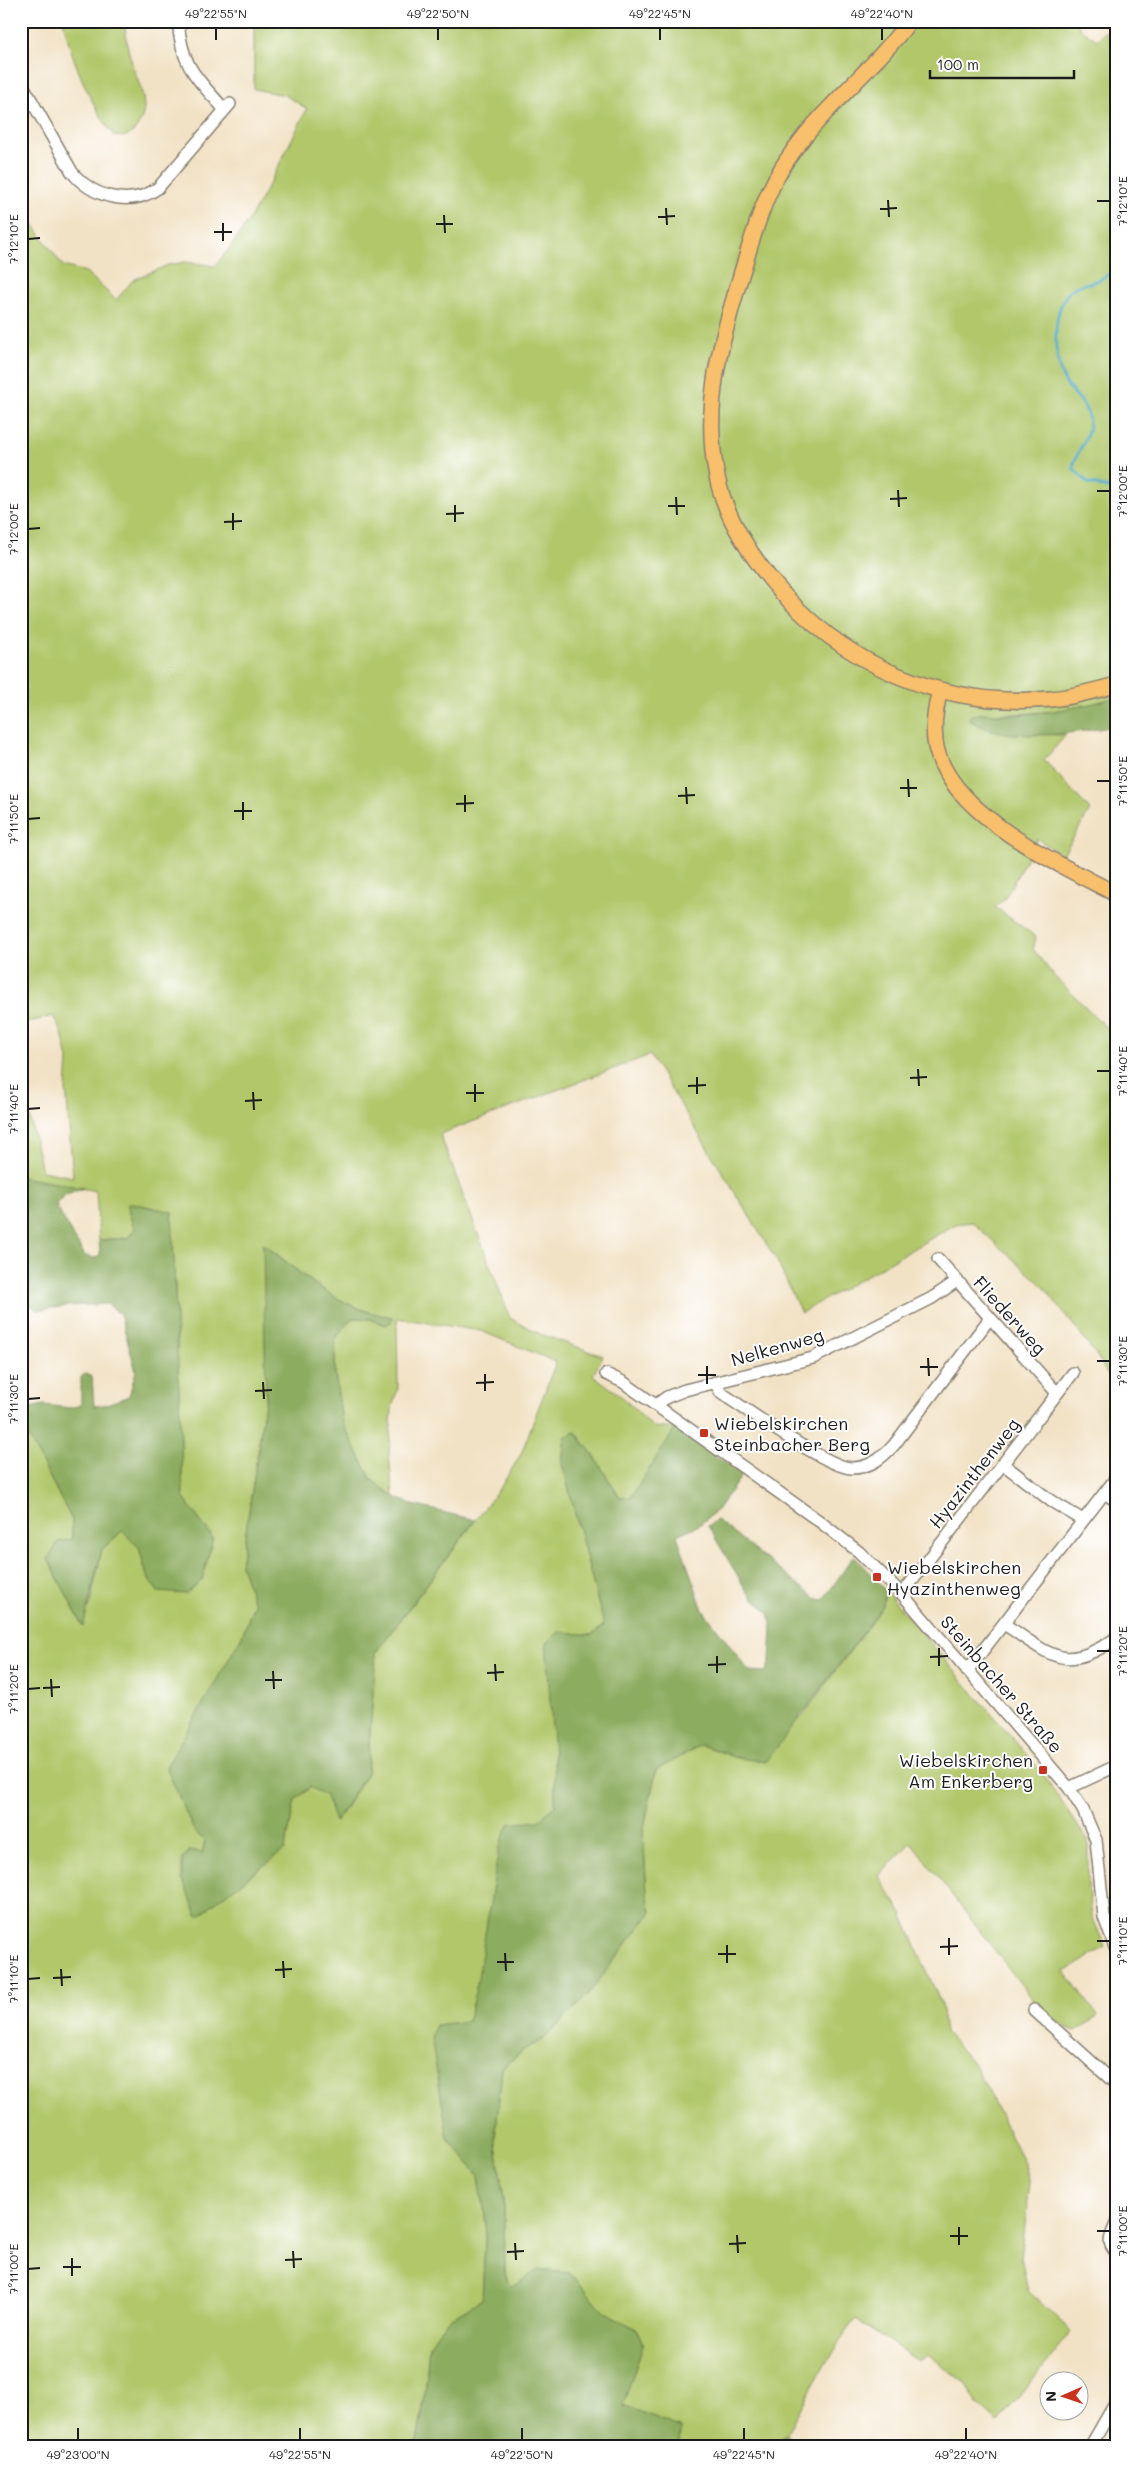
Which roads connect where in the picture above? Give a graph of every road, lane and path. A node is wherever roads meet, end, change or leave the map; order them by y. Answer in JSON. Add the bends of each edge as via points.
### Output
{"nodes":[{"id":1,"x":178,"y":21,"type":"edge"},
{"id":2,"x":909,"y":21,"type":"edge"},
{"id":3,"x":21,"y":82,"type":"edge"},
{"id":4,"x":1116,"y":685,"type":"edge"},
{"id":5,"x":940,"y":690,"type":"junction"},
{"id":6,"x":1116,"y":894,"type":"edge"},
{"id":7,"x":938,"y":1259,"type":"dead end"},
{"id":8,"x":957,"y":1281,"type":"junction"},
{"id":9,"x":990,"y":1318,"type":"junction"},
{"id":10,"x":1072,"y":1373,"type":"dead end"},
{"id":11,"x":606,"y":1374,"type":"dead end"},
{"id":12,"x":714,"y":1382,"type":"junction"},
{"id":13,"x":1057,"y":1393,"type":"junction"},
{"id":14,"x":656,"y":1405,"type":"junction"},
{"id":15,"x":1003,"y":1464,"type":"junction"},
{"id":16,"x":1116,"y":1478,"type":"edge"},
{"id":17,"x":1105,"y":1493,"type":"junction"},
{"id":18,"x":1116,"y":1501,"type":"edge"},
{"id":19,"x":1083,"y":1520,"type":"junction"},
{"id":20,"x":902,"y":1594,"type":"junction"},
{"id":21,"x":1004,"y":1624,"type":"junction"},
{"id":22,"x":1116,"y":1638,"type":"edge"},
{"id":23,"x":967,"y":1672,"type":"junction"},
{"id":24,"x":1116,"y":1766,"type":"edge"},
{"id":25,"x":1069,"y":1788,"type":"junction"},
{"id":26,"x":1116,"y":1950,"type":"edge"},
{"id":27,"x":1034,"y":2010,"type":"dead end"},
{"id":28,"x":1116,"y":2084,"type":"edge"},
{"id":29,"x":1116,"y":2224,"type":"edge"},
{"id":30,"x":1116,"y":2252,"type":"edge"},
{"id":31,"x":1116,"y":2402,"type":"edge"},
{"id":32,"x":1090,"y":2447,"type":"edge"}],
"edges":[{"from":1,"to":3,"type":"street","via":[[181,50],[186,61],[228,107],[169,176],[150,193],[121,198],[106,196],[81,184]]},
{"from":2,"to":5,"type":"main road","via":[[811,127],[776,176],[759,217],[717,360],[712,438],[717,478],[732,523],[784,595],[828,636],[869,663]]},
{"from":4,"to":5,"type":"main road","via":[[1052,699],[1024,700],[978,698]]},
{"from":5,"to":6,"type":"main road","via":[[935,708],[936,748],[948,776],[960,791],[986,816],[1029,847]]},
{"from":7,"to":8,"type":"street","name":"Fliederweg"},
{"from":8,"to":9,"type":"street","name":"Fliederweg"},
{"from":8,"to":12,"type":"street","name":"Nelkenweg","via":[[932,1298],[813,1358]]},
{"from":9,"to":12,"type":"street","via":[[894,1444],[883,1456],[866,1466],[844,1467],[824,1458],[721,1392]]},
{"from":9,"to":13,"type":"street","name":"Fliederweg"},
{"from":10,"to":13,"type":"street","name":"Hyazinthenweg"},
{"from":11,"to":14,"type":"street","name":"Steinbacher Straße"},
{"from":12,"to":14,"type":"street","name":"Nelkenweg","via":[[667,1397]]},
{"from":13,"to":15,"type":"street","name":"Hyazinthenweg"},
{"from":14,"to":20,"type":"street","name":"Steinbacher Straße","via":[[819,1521],[859,1552]]},
{"from":15,"to":19,"type":"street"},
{"from":15,"to":20,"type":"street","name":"Hyazinthenweg"},
{"from":16,"to":17,"type":"street"},
{"from":17,"to":18,"type":"street"},
{"from":17,"to":19,"type":"street"},
{"from":19,"to":21,"type":"street"},
{"from":20,"to":23,"type":"street","name":"Steinbacher Straße"},
{"from":21,"to":22,"type":"street","via":[[1061,1659],[1086,1656]]},
{"from":21,"to":23,"type":"street"},
{"from":23,"to":25,"type":"street","name":"Steinbacher Straße"},
{"from":24,"to":25,"type":"street"},
{"from":25,"to":26,"type":"street","name":"Steinbacher Straße","via":[[1096,1840],[1104,1917]]},
{"from":27,"to":28,"type":"street"},
{"from":29,"to":30,"type":"street","via":[[1109,2240]]},
{"from":31,"to":32,"type":"street"}]}
